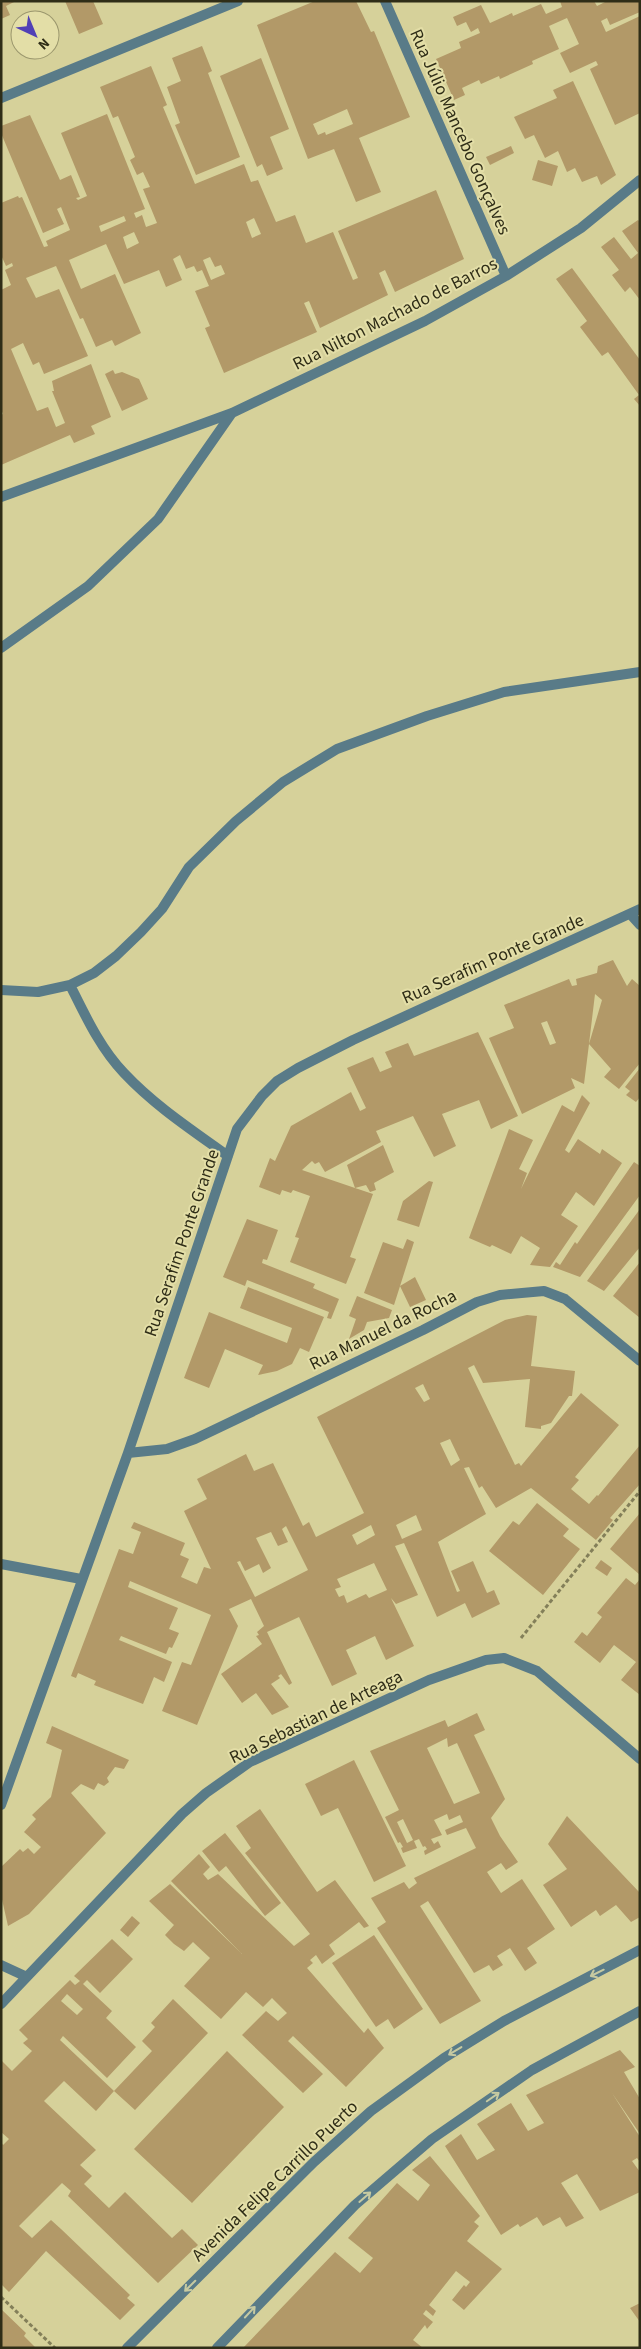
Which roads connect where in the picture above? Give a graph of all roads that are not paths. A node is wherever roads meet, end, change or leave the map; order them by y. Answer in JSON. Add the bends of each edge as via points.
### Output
{"nodes":[{"id":1,"x":238,"y":1,"type":"edge"},
{"id":2,"x":385,"y":1,"type":"edge"},
{"id":3,"x":1,"y":98,"type":"edge"},
{"id":4,"x":640,"y":180,"type":"edge"},
{"id":5,"x":506,"y":276,"type":"junction"},
{"id":6,"x":232,"y":414,"type":"junction"},
{"id":7,"x":1,"y":497,"type":"edge"},
{"id":8,"x":1,"y":648,"type":"edge"},
{"id":9,"x":640,"y":672,"type":"edge"},
{"id":10,"x":635,"y":912,"type":"edge"},
{"id":11,"x":640,"y":925,"type":"edge"},
{"id":12,"x":70,"y":985,"type":"junction"},
{"id":13,"x":1,"y":990,"type":"edge"},
{"id":14,"x":228,"y":1156,"type":"junction"},
{"id":15,"x":640,"y":1361,"type":"edge"},
{"id":16,"x":128,"y":1453,"type":"junction"},
{"id":17,"x":1,"y":1564,"type":"edge"},
{"id":18,"x":81,"y":1579,"type":"junction"},
{"id":19,"x":640,"y":1759,"type":"edge"},
{"id":20,"x":1,"y":1804,"type":"edge"},
{"id":21,"x":640,"y":1950,"type":"edge"},
{"id":22,"x":1,"y":1965,"type":"edge"},
{"id":23,"x":27,"y":1977,"type":"junction"},
{"id":24,"x":1,"y":2004,"type":"edge"},
{"id":25,"x":640,"y":2011,"type":"edge"},
{"id":26,"x":127,"y":2348,"type":"edge"},
{"id":27,"x":217,"y":2348,"type":"edge"}],
"edges":[{"from":1,"to":3,"type":"street"},
{"from":2,"to":5,"type":"street","name":"Rua Júlio Mancebo Gonçalves"},
{"from":4,"to":5,"type":"street","name":"Rua Nilton Machado de Barros","via":[[581,228]]},
{"from":5,"to":6,"type":"street","name":"Rua Nilton Machado de Barros","via":[[425,321]]},
{"from":6,"to":7,"type":"street","name":"Rua Nilton Machado de Barros"},
{"from":6,"to":8,"type":"street","name":"Rua Nilton Machado de Barros","via":[[158,519],[88,586]]},
{"from":9,"to":12,"type":"street","via":[[504,692],[337,749],[284,782],[236,821],[190,867],[162,909],[141,932],[101,967]]},
{"from":10,"to":11,"type":"street"},
{"from":10,"to":14,"type":"street","name":"Rua Serafim Ponte Grande","via":[[298,1068],[262,1096],[237,1129]]},
{"from":12,"to":13,"type":"street","via":[[38,992]]},
{"from":12,"to":14,"type":"street","via":[[95,1034],[123,1072],[165,1111]]},
{"from":14,"to":16,"type":"street","name":"Rua Serafim Ponte Grande"},
{"from":15,"to":16,"type":"street","name":"Rua Manuel da Rocha","via":[[565,1299],[544,1291],[500,1295],[477,1302],[195,1439],[167,1449]]},
{"from":16,"to":18,"type":"street","name":"Rua Serafim Ponte Grande"},
{"from":17,"to":18,"type":"street"},
{"from":18,"to":20,"type":"street","name":"Rua Serafim Ponte Grande"},
{"from":19,"to":23,"type":"street","name":"Rua Sebastian de Arteaga","via":[[537,1671],[504,1658],[486,1660],[429,1680],[250,1762],[206,1793],[182,1814]]},
{"from":21,"to":26,"type":"street","name":"Avenida Felipe Carrillo Puerto","one_way":true,"via":[[504,2021],[444,2058],[371,2111],[314,2162]]},
{"from":22,"to":23,"type":"street"},
{"from":23,"to":24,"type":"street","name":"Rua Sebastian de Arteaga"},
{"from":27,"to":25,"type":"street","one_way":true,"via":[[355,2205],[432,2139],[532,2070]]}]}
